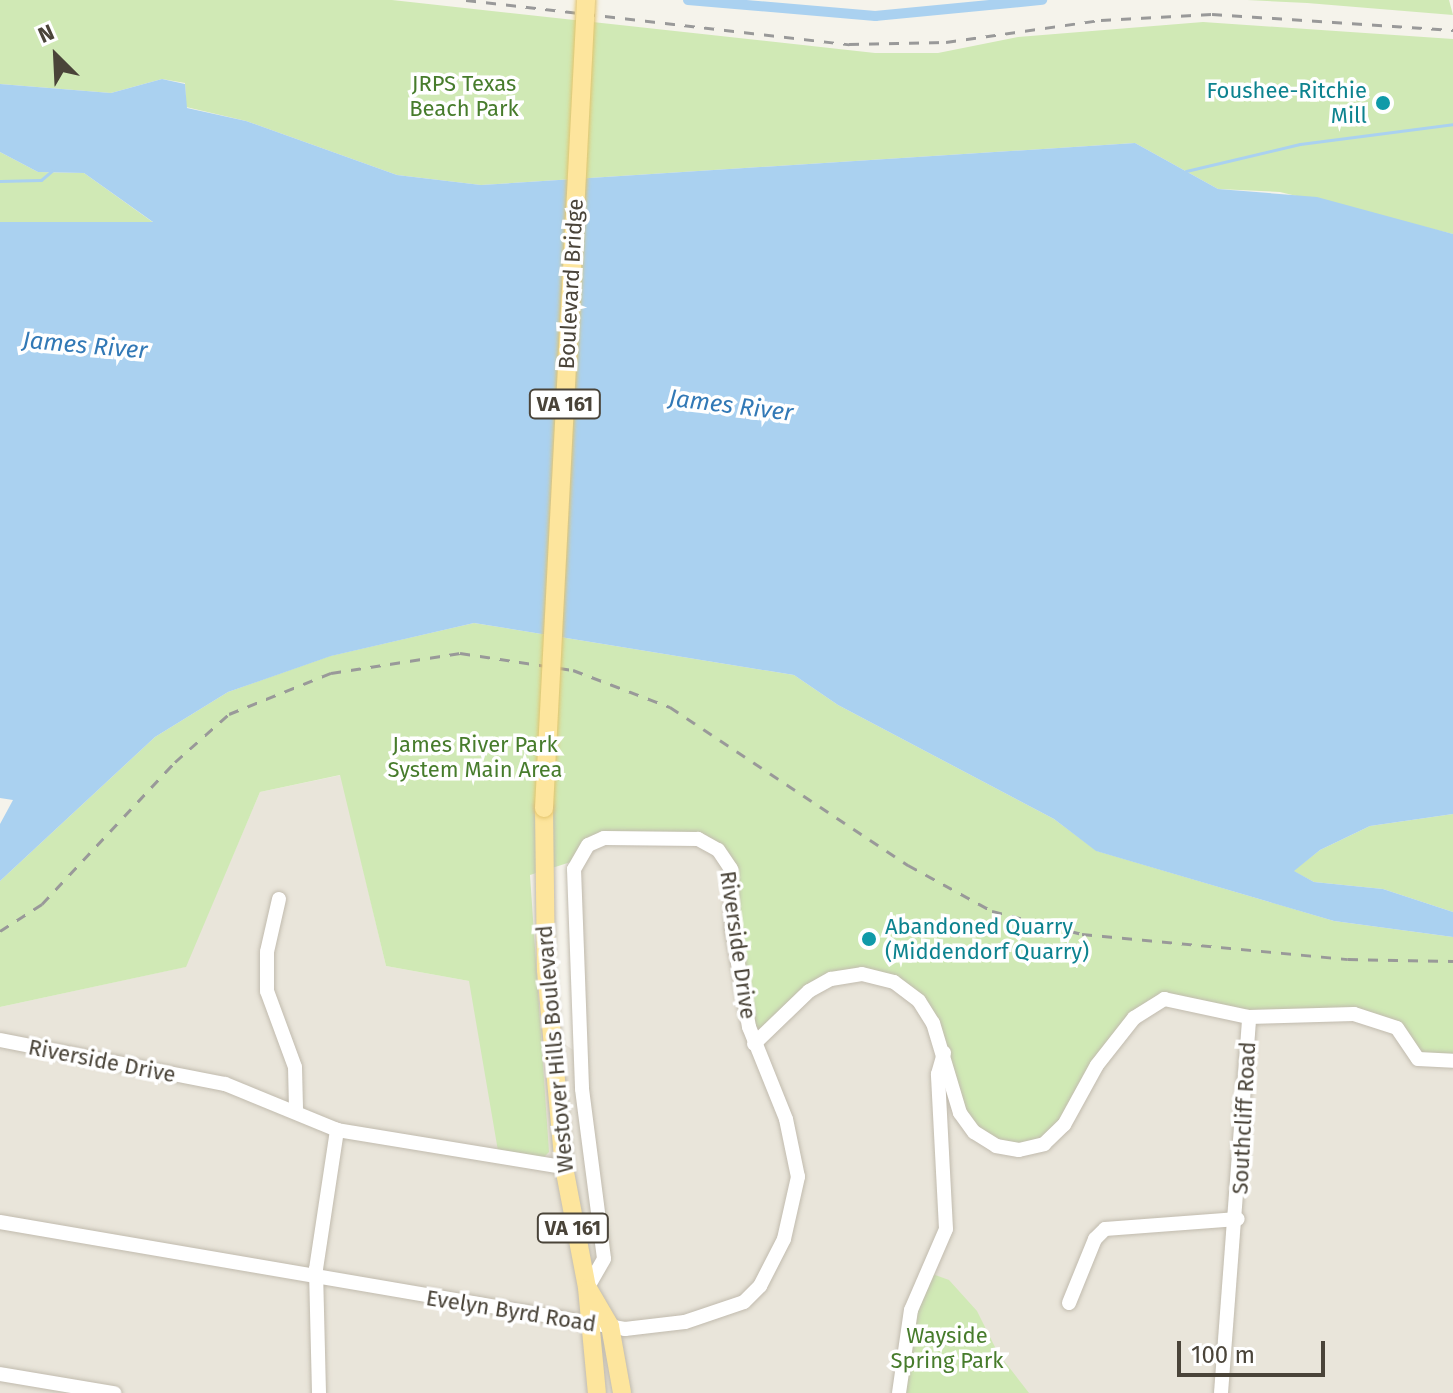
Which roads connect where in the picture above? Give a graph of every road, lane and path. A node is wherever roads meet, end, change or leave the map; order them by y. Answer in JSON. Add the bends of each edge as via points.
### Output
{"nodes":[{"id":1,"x":586,"y":0,"type":"edge"},
{"id":2,"x":544,"y":808,"type":"joint"},
{"id":3,"x":577,"y":860,"type":"joint"},
{"id":4,"x":279,"y":899,"type":"dead end"},
{"id":5,"x":1249,"y":1017,"type":"junction"},
{"id":6,"x":0,"y":1040,"type":"edge"},
{"id":7,"x":754,"y":1044,"type":"junction"},
{"id":8,"x":944,"y":1053,"type":"junction"},
{"id":9,"x":1453,"y":1061,"type":"edge"},
{"id":10,"x":296,"y":1109,"type":"junction"},
{"id":11,"x":337,"y":1130,"type":"junction"},
{"id":12,"x":564,"y":1167,"type":"junction"},
{"id":13,"x":1238,"y":1219,"type":"junction"},
{"id":14,"x":0,"y":1222,"type":"edge"},
{"id":15,"x":316,"y":1278,"type":"junction"},
{"id":16,"x":587,"y":1288,"type":"junction"},
{"id":17,"x":1069,"y":1303,"type":"dead end"},
{"id":18,"x":587,"y":1325,"type":"junction"},
{"id":19,"x":610,"y":1326,"type":"junction"},
{"id":20,"x":0,"y":1374,"type":"edge"},
{"id":21,"x":85,"y":1391,"type":"edge"},
{"id":22,"x":114,"y":1393,"type":"edge"},
{"id":23,"x":319,"y":1393,"type":"edge"},
{"id":24,"x":597,"y":1393,"type":"edge"},
{"id":25,"x":622,"y":1393,"type":"edge"},
{"id":26,"x":899,"y":1393,"type":"edge"},
{"id":27,"x":1221,"y":1393,"type":"edge"}],
"edges":[{"from":1,"to":2,"type":"main road","name":"Boulevard Bridge","number":"VA 161","bridge":true},
{"from":2,"to":12,"type":"main road","name":"Westover Hills Boulevard","number":"VA 161","via":[[546,970]]},
{"from":3,"to":7,"type":"street","name":"Riverside Drive","via":[[595,841],[614,837],[698,839],[723,855],[732,876],[732,929]]},
{"from":3,"to":16,"type":"street","name":"Westover Hills Boulevard","via":[[574,977],[604,1259]]},
{"from":4,"to":10,"type":"street","via":[[267,952],[267,991],[295,1067]]},
{"from":5,"to":8,"type":"street","name":"Riverside Drive","via":[[1174,999],[1150,1005],[1097,1065],[1064,1125],[1044,1144],[1019,1150],[996,1146],[974,1132],[960,1113]]},
{"from":5,"to":9,"type":"street","name":"Riverside Drive","via":[[1354,1014],[1397,1028],[1418,1059]]},
{"from":5,"to":13,"type":"street","name":"Southcliff Road"},
{"from":6,"to":10,"type":"street","name":"Riverside Drive","via":[[225,1084]]},
{"from":7,"to":8,"type":"street","name":"Riverside Drive","via":[[809,991],[831,979],[862,974],[908,990],[926,1011]]},
{"from":7,"to":19,"type":"street","name":"Evelyn Byrd Road","via":[[796,1156],[798,1177],[784,1239],[760,1286],[744,1302],[658,1327]]},
{"from":8,"to":26,"type":"street","via":[[938,1074],[946,1229],[911,1310]]},
{"from":10,"to":11,"type":"street","name":"Riverside Drive"},
{"from":11,"to":12,"type":"street","name":"Riverside Drive"},
{"from":11,"to":15,"type":"street"},
{"from":12,"to":16,"type":"main road","name":"Westover Hills Boulevard","number":"VA 161"},
{"from":13,"to":17,"type":"street","name":"Southcliff Road","via":[[1105,1229],[1095,1239]]},
{"from":13,"to":27,"type":"street","name":"Southcliff Road"},
{"from":14,"to":15,"type":"street","name":"Evelyn Byrd Road"},
{"from":15,"to":18,"type":"street","name":"Evelyn Byrd Road"},
{"from":15,"to":23,"type":"street"},
{"from":16,"to":18,"type":"main road","name":"Westover Hills Boulevard","number":"VA 161"},
{"from":16,"to":19,"type":"main road","name":"Westover Hills Boulevard","number":"VA 161"},
{"from":18,"to":19,"type":"street","name":"Evelyn Byrd Road"},
{"from":18,"to":24,"type":"main road","name":"Westover Hills Boulevard","number":"VA 161"},
{"from":19,"to":25,"type":"main road","name":"Westover Hills Boulevard","number":"VA 161"},
{"from":20,"to":21,"type":"street"},
{"from":21,"to":22,"type":"street"}]}
